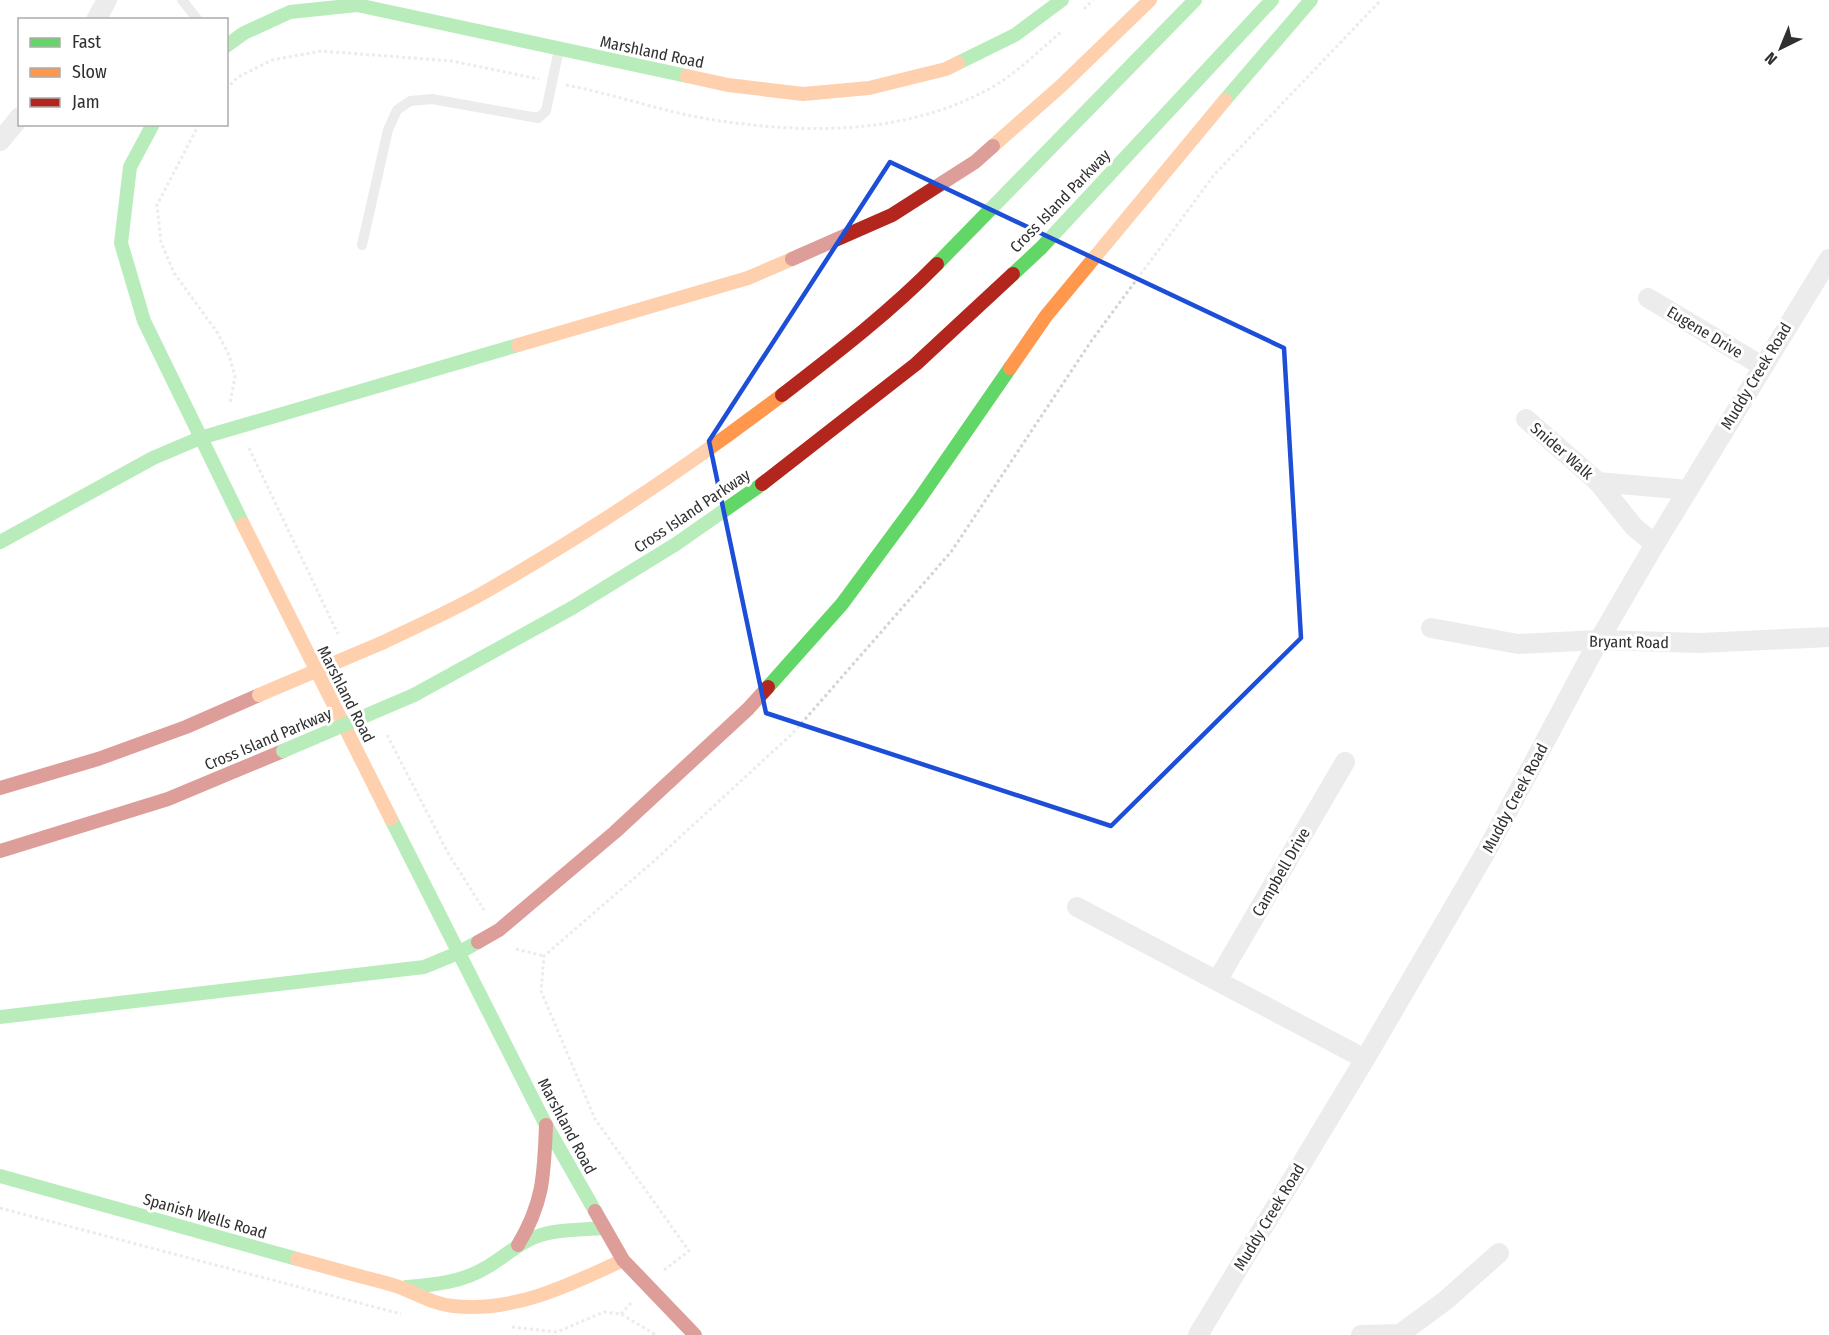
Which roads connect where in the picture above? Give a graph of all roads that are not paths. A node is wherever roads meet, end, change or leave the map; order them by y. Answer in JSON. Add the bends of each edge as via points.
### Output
{"nodes":[{"id":1,"x":107,"y":0,"type":"edge"},
{"id":2,"x":182,"y":0,"type":"edge"},
{"id":3,"x":1062,"y":0,"type":"edge"},
{"id":4,"x":1150,"y":0,"type":"edge"},
{"id":5,"x":1195,"y":0,"type":"edge"},
{"id":6,"x":1272,"y":0,"type":"edge"},
{"id":7,"x":1311,"y":0,"type":"edge"},
{"id":8,"x":97,"y":18,"type":"edge"},
{"id":9,"x":196,"y":18,"type":"edge"},
{"id":10,"x":228,"y":44,"type":"edge"},
{"id":11,"x":559,"y":49,"type":"junction"},
{"id":12,"x":18,"y":119,"type":"edge"},
{"id":13,"x":152,"y":126,"type":"edge"},
{"id":14,"x":0,"y":141,"type":"edge"},
{"id":15,"x":362,"y":245,"type":"dead end"},
{"id":16,"x":1829,"y":259,"type":"edge"},
{"id":17,"x":1648,"y":298,"type":"dead end"},
{"id":18,"x":1762,"y":366,"type":"junction"},
{"id":19,"x":1526,"y":419,"type":"dead end"},
{"id":20,"x":200,"y":438,"type":"junction"},
{"id":21,"x":1598,"y":482,"type":"junction"},
{"id":22,"x":1688,"y":490,"type":"junction"},
{"id":23,"x":0,"y":542,"type":"edge"},
{"id":24,"x":1655,"y":544,"type":"junction"},
{"id":25,"x":1431,"y":628,"type":"dead end"},
{"id":26,"x":1829,"y":637,"type":"edge"},
{"id":27,"x":1599,"y":640,"type":"junction"},
{"id":28,"x":1345,"y":762,"type":"dead end"},
{"id":29,"x":0,"y":788,"type":"edge"},
{"id":30,"x":0,"y":850,"type":"edge"},
{"id":31,"x":1077,"y":907,"type":"dead end"},
{"id":32,"x":458,"y":953,"type":"junction"},
{"id":33,"x":1217,"y":981,"type":"junction"},
{"id":34,"x":0,"y":1017,"type":"edge"},
{"id":35,"x":1365,"y":1059,"type":"junction"},
{"id":36,"x":546,"y":1125,"type":"junction"},
{"id":37,"x":0,"y":1176,"type":"edge"},
{"id":38,"x":604,"y":1228,"type":"junction"},
{"id":39,"x":518,"y":1245,"type":"junction"},
{"id":40,"x":1499,"y":1253,"type":"dead end"},
{"id":41,"x":623,"y":1260,"type":"junction"},
{"id":42,"x":402,"y":1288,"type":"junction"},
{"id":43,"x":695,"y":1335,"type":"edge"},
{"id":44,"x":1198,"y":1335,"type":"edge"},
{"id":45,"x":1361,"y":1335,"type":"edge"}],
"edges":[{"from":1,"to":8,"type":"street"},
{"from":2,"to":9,"type":"lane"},
{"from":3,"to":11,"type":"main road","name":"Marshland Road","via":[[1015,35],[946,69],[869,88],[803,94],[728,85]]},
{"from":4,"to":20,"type":"main road","via":[[975,162],[892,215],[748,278]]},
{"from":5,"to":29,"type":"main road","bridge":true,"via":[[915,286],[828,360],[720,442],[618,510],[489,590],[384,642],[186,727]]},
{"from":6,"to":30,"type":"main road","name":"Cross Island Parkway","bridge":true,"via":[[1041,248],[916,364],[773,476],[676,544],[572,608],[414,695],[168,799]]},
{"from":7,"to":32,"type":"main road","via":[[1046,315],[842,604],[748,709],[615,832],[499,930]]},
{"from":10,"to":11,"type":"main road","name":"Marshland Road","via":[[290,12],[357,5]]},
{"from":11,"to":15,"type":"lane","via":[[546,111],[538,118],[432,99],[410,101],[397,110],[388,130]]},
{"from":12,"to":14,"type":"street"},
{"from":13,"to":20,"type":"main road","name":"Marshland Road","via":[[130,167],[121,243],[144,321]]},
{"from":16,"to":18,"type":"street","name":"Muddy Creek Road"},
{"from":17,"to":18,"type":"street","name":"Eugene Drive"},
{"from":18,"to":22,"type":"street","name":"Muddy Creek Road"},
{"from":19,"to":21,"type":"street","name":"Snider Walk"},
{"from":20,"to":23,"type":"main road","via":[[153,458]]},
{"from":20,"to":32,"type":"main road","name":"Marshland Road"},
{"from":21,"to":22,"type":"street","name":"Snider Walk"},
{"from":21,"to":24,"type":"street","name":"Snider Walk","via":[[1634,527]]},
{"from":22,"to":24,"type":"street","name":"Muddy Creek Road"},
{"from":24,"to":27,"type":"street","name":"Muddy Creek Road"},
{"from":25,"to":27,"type":"street","name":"Bryant Road","via":[[1518,644]]},
{"from":26,"to":27,"type":"street","name":"Bryant Road","via":[[1700,643]]},
{"from":27,"to":35,"type":"street","name":"Muddy Creek Road","via":[[1487,850]]},
{"from":28,"to":33,"type":"street","name":"Campbell Drive"},
{"from":31,"to":33,"type":"street"},
{"from":32,"to":34,"type":"main road","via":[[424,967]]},
{"from":32,"to":36,"type":"main road","name":"Marshland Road"},
{"from":33,"to":35,"type":"street"},
{"from":35,"to":44,"type":"street","name":"Muddy Creek Road"},
{"from":36,"to":38,"type":"main road","name":"Marshland Road"},
{"from":36,"to":39,"type":"main road","name":"Spanish Wells Road","via":[[539,1202]]},
{"from":37,"to":42,"type":"main road","name":"Spanish Wells Road"},
{"from":38,"to":39,"type":"main road","name":"Spanish Wells Road","via":[[557,1231]]},
{"from":38,"to":41,"type":"main road","name":"Marshland Road"},
{"from":39,"to":42,"type":"main road","name":"Spanish Wells Road","via":[[481,1271],[463,1278]]},
{"from":40,"to":45,"type":"street","via":[[1400,1334]]},
{"from":41,"to":42,"type":"main road","name":"Spanish Wells Road","via":[[557,1290],[513,1303],[462,1308],[428,1300]]},
{"from":41,"to":43,"type":"main road"}]}
